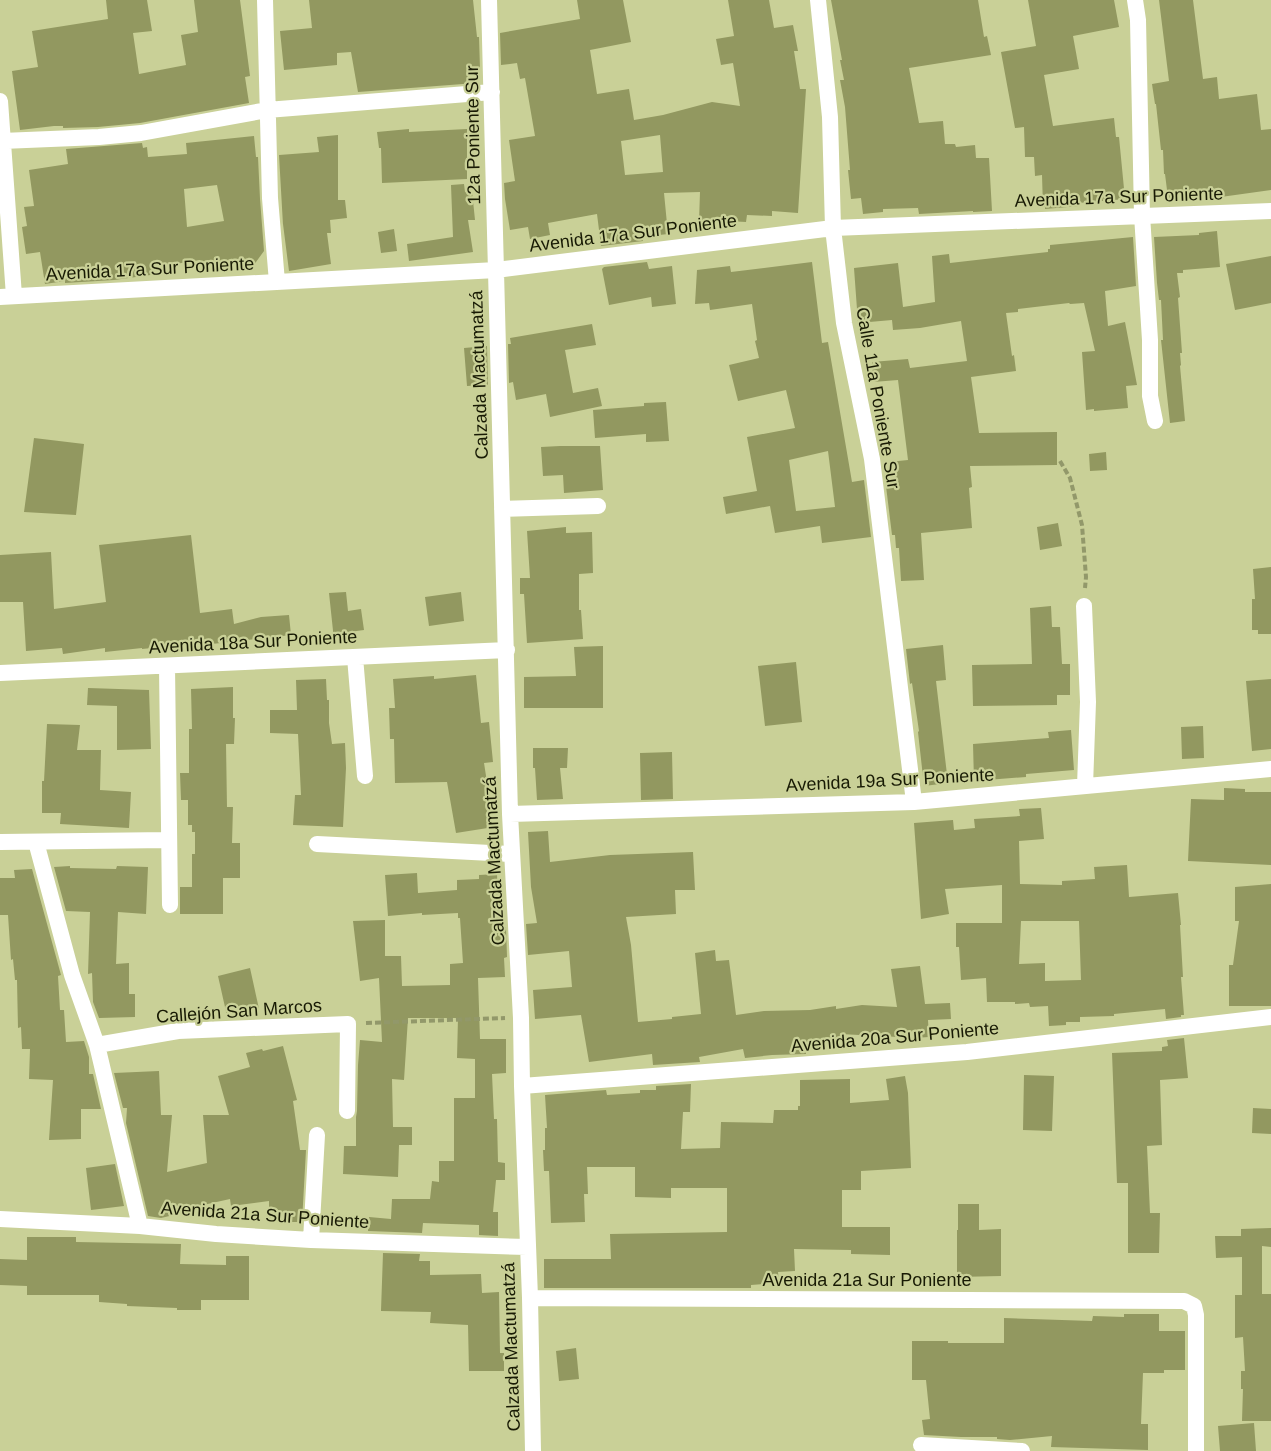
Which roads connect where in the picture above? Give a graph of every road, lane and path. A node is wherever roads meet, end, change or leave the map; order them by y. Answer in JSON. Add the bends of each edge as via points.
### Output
{"nodes":[{"id":1,"x":265,"y":0,"type":"edge"},
{"id":2,"x":489,"y":0,"type":"edge"},
{"id":3,"x":818,"y":0,"type":"edge"},
{"id":4,"x":1135,"y":0,"type":"edge"},
{"id":5,"x":492,"y":92,"type":"junction"},
{"id":6,"x":0,"y":101,"type":"edge"},
{"id":7,"x":267,"y":110,"type":"junction"},
{"id":8,"x":2,"y":141,"type":"junction"},
{"id":9,"x":1271,"y":211,"type":"edge"},
{"id":10,"x":1142,"y":215,"type":"junction"},
{"id":11,"x":833,"y":228,"type":"junction"},
{"id":12,"x":496,"y":270,"type":"junction"},
{"id":13,"x":277,"y":282,"type":"junction"},
{"id":14,"x":7,"y":297,"type":"edge"},
{"id":15,"x":1155,"y":422,"type":"dead end"},
{"id":16,"x":1060,"y":461,"type":"dead end"},
{"id":17,"x":598,"y":506,"type":"dead end"},
{"id":18,"x":502,"y":509,"type":"junction"},
{"id":19,"x":1084,"y":606,"type":"joint"},
{"id":20,"x":507,"y":650,"type":"junction"},
{"id":21,"x":355,"y":657,"type":"junction"},
{"id":22,"x":167,"y":666,"type":"junction"},
{"id":23,"x":0,"y":673,"type":"edge"},
{"id":24,"x":1271,"y":769,"type":"edge"},
{"id":25,"x":364,"y":776,"type":"dead end"},
{"id":26,"x":1085,"y":786,"type":"junction"},
{"id":27,"x":914,"y":802,"type":"junction"},
{"id":28,"x":510,"y":814,"type":"junction"},
{"id":29,"x":169,"y":840,"type":"junction"},
{"id":30,"x":0,"y":842,"type":"edge"},
{"id":31,"x":36,"y":842,"type":"junction"},
{"id":32,"x":317,"y":844,"type":"dead end"},
{"id":33,"x":512,"y":854,"type":"junction"},
{"id":34,"x":170,"y":906,"type":"dead end"},
{"id":35,"x":1271,"y":1017,"type":"edge"},
{"id":36,"x":521,"y":1018,"type":"junction"},
{"id":37,"x":348,"y":1024,"type":"junction"},
{"id":38,"x":97,"y":1045,"type":"junction"},
{"id":39,"x":522,"y":1086,"type":"junction"},
{"id":40,"x":347,"y":1111,"type":"dead end"},
{"id":41,"x":317,"y":1136,"type":"dead end"},
{"id":42,"x":0,"y":1219,"type":"edge"},
{"id":43,"x":140,"y":1226,"type":"junction"},
{"id":44,"x":311,"y":1240,"type":"junction"},
{"id":45,"x":527,"y":1247,"type":"junction"},
{"id":46,"x":530,"y":1298,"type":"junction"},
{"id":47,"x":921,"y":1445,"type":"dead end"},
{"id":48,"x":533,"y":1451,"type":"edge"},
{"id":49,"x":1022,"y":1451,"type":"edge"},
{"id":50,"x":1196,"y":1451,"type":"edge"}],
"edges":[{"from":1,"to":7,"type":"street"},
{"from":2,"to":5,"type":"street","name":"12a Poniente Sur"},
{"from":3,"to":11,"type":"street","name":"Calle 11a Poniente Sur","via":[[830,117]]},
{"from":4,"to":10,"type":"street"},
{"from":5,"to":7,"type":"street"},
{"from":5,"to":12,"type":"street","name":"12a Poniente Sur"},
{"from":6,"to":8,"type":"street"},
{"from":7,"to":8,"type":"street","via":[[141,133]]},
{"from":7,"to":13,"type":"street"},
{"from":8,"to":14,"type":"street"},
{"from":9,"to":10,"type":"street","name":"Avenida 17a Sur Poniente"},
{"from":10,"to":11,"type":"street","name":"Avenida 17a Sur Poniente"},
{"from":10,"to":15,"type":"street","via":[[1150,396]]},
{"from":11,"to":12,"type":"street","name":"Avenida 17a Sur Poniente"},
{"from":11,"to":27,"type":"street","name":"Calle 11a Poniente Sur","via":[[844,323],[872,459]]},
{"from":12,"to":13,"type":"street","name":"Avenida 17a Sur Poniente"},
{"from":12,"to":18,"type":"street","name":"Calzada Mactumatzá"},
{"from":13,"to":14,"type":"street","name":"Avenida 17a Sur Poniente"},
{"from":16,"to":19,"type":"path","via":[[1070,478],[1082,525]]},
{"from":17,"to":18,"type":"street"},
{"from":18,"to":20,"type":"street","name":"Calzada Mactumatzá"},
{"from":19,"to":26,"type":"street","via":[[1088,702]]},
{"from":20,"to":21,"type":"street","name":"Avenida 18a Sur Poniente"},
{"from":20,"to":28,"type":"street","name":"Calzada Mactumatzá"},
{"from":21,"to":22,"type":"street","name":"Avenida 18a Sur Poniente"},
{"from":21,"to":25,"type":"street"},
{"from":22,"to":23,"type":"street","name":"Avenida 18a Sur Poniente"},
{"from":22,"to":29,"type":"street"},
{"from":24,"to":26,"type":"street","name":"Avenida 19a Sur Poniente"},
{"from":26,"to":27,"type":"street","name":"Avenida 19a Sur Poniente"},
{"from":27,"to":28,"type":"street","name":"Avenida 19a Sur Poniente"},
{"from":28,"to":33,"type":"street","name":"Calzada Mactumatzá"},
{"from":29,"to":31,"type":"street"},
{"from":29,"to":34,"type":"street"},
{"from":30,"to":31,"type":"street"},
{"from":31,"to":38,"type":"street","via":[[72,975]]},
{"from":32,"to":33,"type":"street"},
{"from":33,"to":36,"type":"street","name":"Calzada Mactumatzá"},
{"from":35,"to":39,"type":"street","name":"Avenida 20a Sur Poniente","via":[[968,1052]]},
{"from":36,"to":37,"type":"path","name":"Callejón San Marcos"},
{"from":36,"to":39,"type":"street","name":"Calzada Mactumatzá"},
{"from":37,"to":38,"type":"street","name":"Callejón San Marcos","via":[[178,1031]]},
{"from":37,"to":40,"type":"street","name":"Callejón San Marcos"},
{"from":38,"to":43,"type":"street"},
{"from":39,"to":45,"type":"street","name":"Calzada Mactumatzá"},
{"from":41,"to":44,"type":"street"},
{"from":42,"to":43,"type":"street","name":"Avenida 21a Sur Poniente"},
{"from":43,"to":44,"type":"street","name":"Avenida 21a Sur Poniente"},
{"from":44,"to":45,"type":"street","name":"Avenida 21a Sur Poniente"},
{"from":45,"to":46,"type":"street","name":"Calzada Mactumatzá"},
{"from":46,"to":48,"type":"street","name":"Calzada Mactumatzá"},
{"from":46,"to":50,"type":"street","name":"Avenida 21a Sur Poniente","via":[[1184,1301],[1194,1306],[1196,1316]]},
{"from":47,"to":49,"type":"street"}]}
